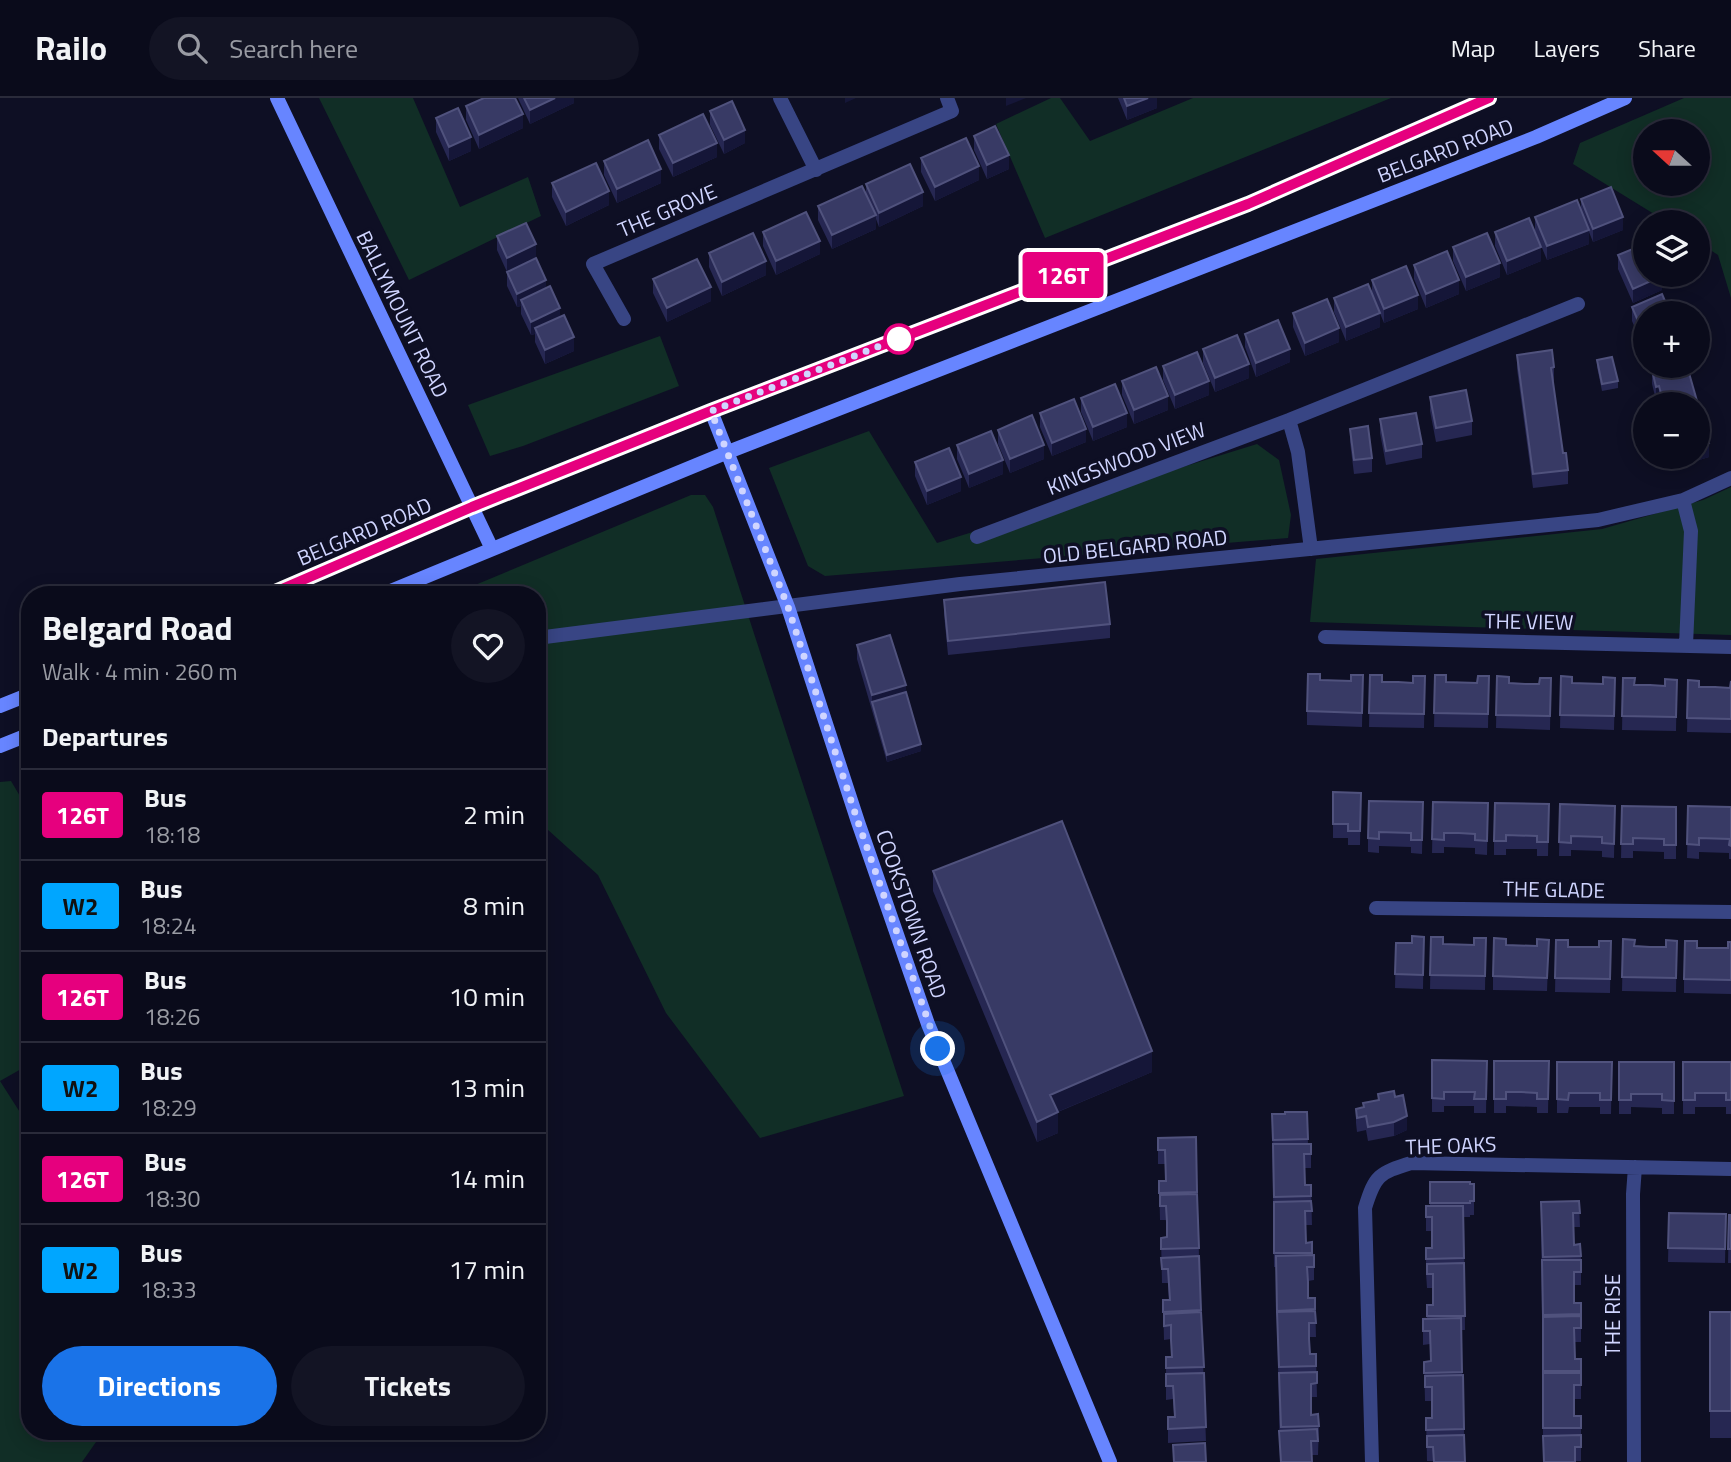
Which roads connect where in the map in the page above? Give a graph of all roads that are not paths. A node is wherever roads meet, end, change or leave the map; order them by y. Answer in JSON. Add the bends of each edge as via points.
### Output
{"nodes":[{"id":1,"x":276,"y":98,"type":"edge"},
{"id":2,"x":780,"y":98,"type":"edge"},
{"id":3,"x":947,"y":98,"type":"edge"},
{"id":4,"x":1489,"y":98,"type":"edge"},
{"id":5,"x":1625,"y":98,"type":"edge"},
{"id":6,"x":816,"y":170,"type":"junction"},
{"id":7,"x":1578,"y":304,"type":"dead end"},
{"id":8,"x":624,"y":319,"type":"dead end"},
{"id":9,"x":711,"y":411,"type":"junction"},
{"id":10,"x":1289,"y":419,"type":"junction"},
{"id":11,"x":728,"y":452,"type":"junction"},
{"id":12,"x":1731,"y":478,"type":"edge"},
{"id":13,"x":1683,"y":500,"type":"junction"},
{"id":14,"x":472,"y":507,"type":"junction"},
{"id":15,"x":977,"y":537,"type":"dead end"},
{"id":16,"x":492,"y":549,"type":"junction"},
{"id":17,"x":1311,"y":549,"type":"junction"},
{"id":18,"x":289,"y":586,"type":"edge"},
{"id":19,"x":403,"y":586,"type":"edge"},
{"id":20,"x":788,"y":607,"type":"junction"},
{"id":21,"x":546,"y":637,"type":"edge"},
{"id":22,"x":1325,"y":637,"type":"dead end"},
{"id":23,"x":1686,"y":645,"type":"junction"},
{"id":24,"x":1731,"y":648,"type":"edge"},
{"id":25,"x":21,"y":698,"type":"edge"},
{"id":26,"x":0,"y":706,"type":"edge"},
{"id":27,"x":21,"y":738,"type":"edge"},
{"id":28,"x":0,"y":746,"type":"edge"},
{"id":29,"x":1376,"y":908,"type":"dead end"},
{"id":30,"x":1731,"y":912,"type":"edge"},
{"id":31,"x":1635,"y":1167,"type":"junction"},
{"id":32,"x":1731,"y":1169,"type":"edge"},
{"id":33,"x":1110,"y":1462,"type":"edge"},
{"id":34,"x":1372,"y":1462,"type":"edge"},
{"id":35,"x":1633,"y":1462,"type":"edge"}],
"edges":[{"from":1,"to":14,"type":"main road","name":"BALLYMOUNT ROAD"},
{"from":2,"to":6,"type":"street"},
{"from":3,"to":6,"type":"street","name":"THE GROVE","via":[[952,111]]},
{"from":4,"to":9,"type":"main road","name":"BELGARD ROAD","via":[[1248,204]]},
{"from":5,"to":11,"type":"main road","name":"BELGARD ROAD","via":[[1510,148]]},
{"from":6,"to":8,"type":"street","name":"THE GROVE","via":[[593,264]]},
{"from":7,"to":10,"type":"street","name":"KINGSWOOD VIEW"},
{"from":9,"to":11,"type":"main road","name":"COOKSTOWN ROAD"},
{"from":9,"to":14,"type":"main road","name":"BELGARD ROAD"},
{"from":10,"to":15,"type":"street","name":"KINGSWOOD VIEW"},
{"from":10,"to":17,"type":"street"},
{"from":11,"to":16,"type":"main road","name":"BELGARD ROAD"},
{"from":11,"to":20,"type":"main road","name":"COOKSTOWN ROAD"},
{"from":12,"to":13,"type":"street","name":"OLD BELGARD ROAD"},
{"from":13,"to":17,"type":"street","name":"OLD BELGARD ROAD","via":[[1598,520]]},
{"from":13,"to":23,"type":"street","via":[[1691,531]]},
{"from":14,"to":16,"type":"main road","name":"BALLYMOUNT ROAD"},
{"from":14,"to":18,"type":"main road","name":"BELGARD ROAD"},
{"from":16,"to":19,"type":"main road","name":"BELGARD ROAD"},
{"from":17,"to":20,"type":"street","name":"OLD BELGARD ROAD"},
{"from":20,"to":21,"type":"street","name":"OLD BELGARD ROAD"},
{"from":20,"to":33,"type":"main road","name":"COOKSTOWN ROAD","via":[[928,1024]]},
{"from":22,"to":23,"type":"street","name":"THE VIEW"},
{"from":23,"to":24,"type":"street","name":"THE VIEW"},
{"from":25,"to":26,"type":"main road"},
{"from":27,"to":28,"type":"main road"},
{"from":29,"to":30,"type":"street","name":"THE GLADE"},
{"from":31,"to":32,"type":"street","name":"THE OAKS"},
{"from":31,"to":34,"type":"street","name":"THE OAKS","via":[[1411,1163],[1388,1170],[1373,1183],[1365,1208]]},
{"from":31,"to":35,"type":"street","name":"THE RISE"}]}
